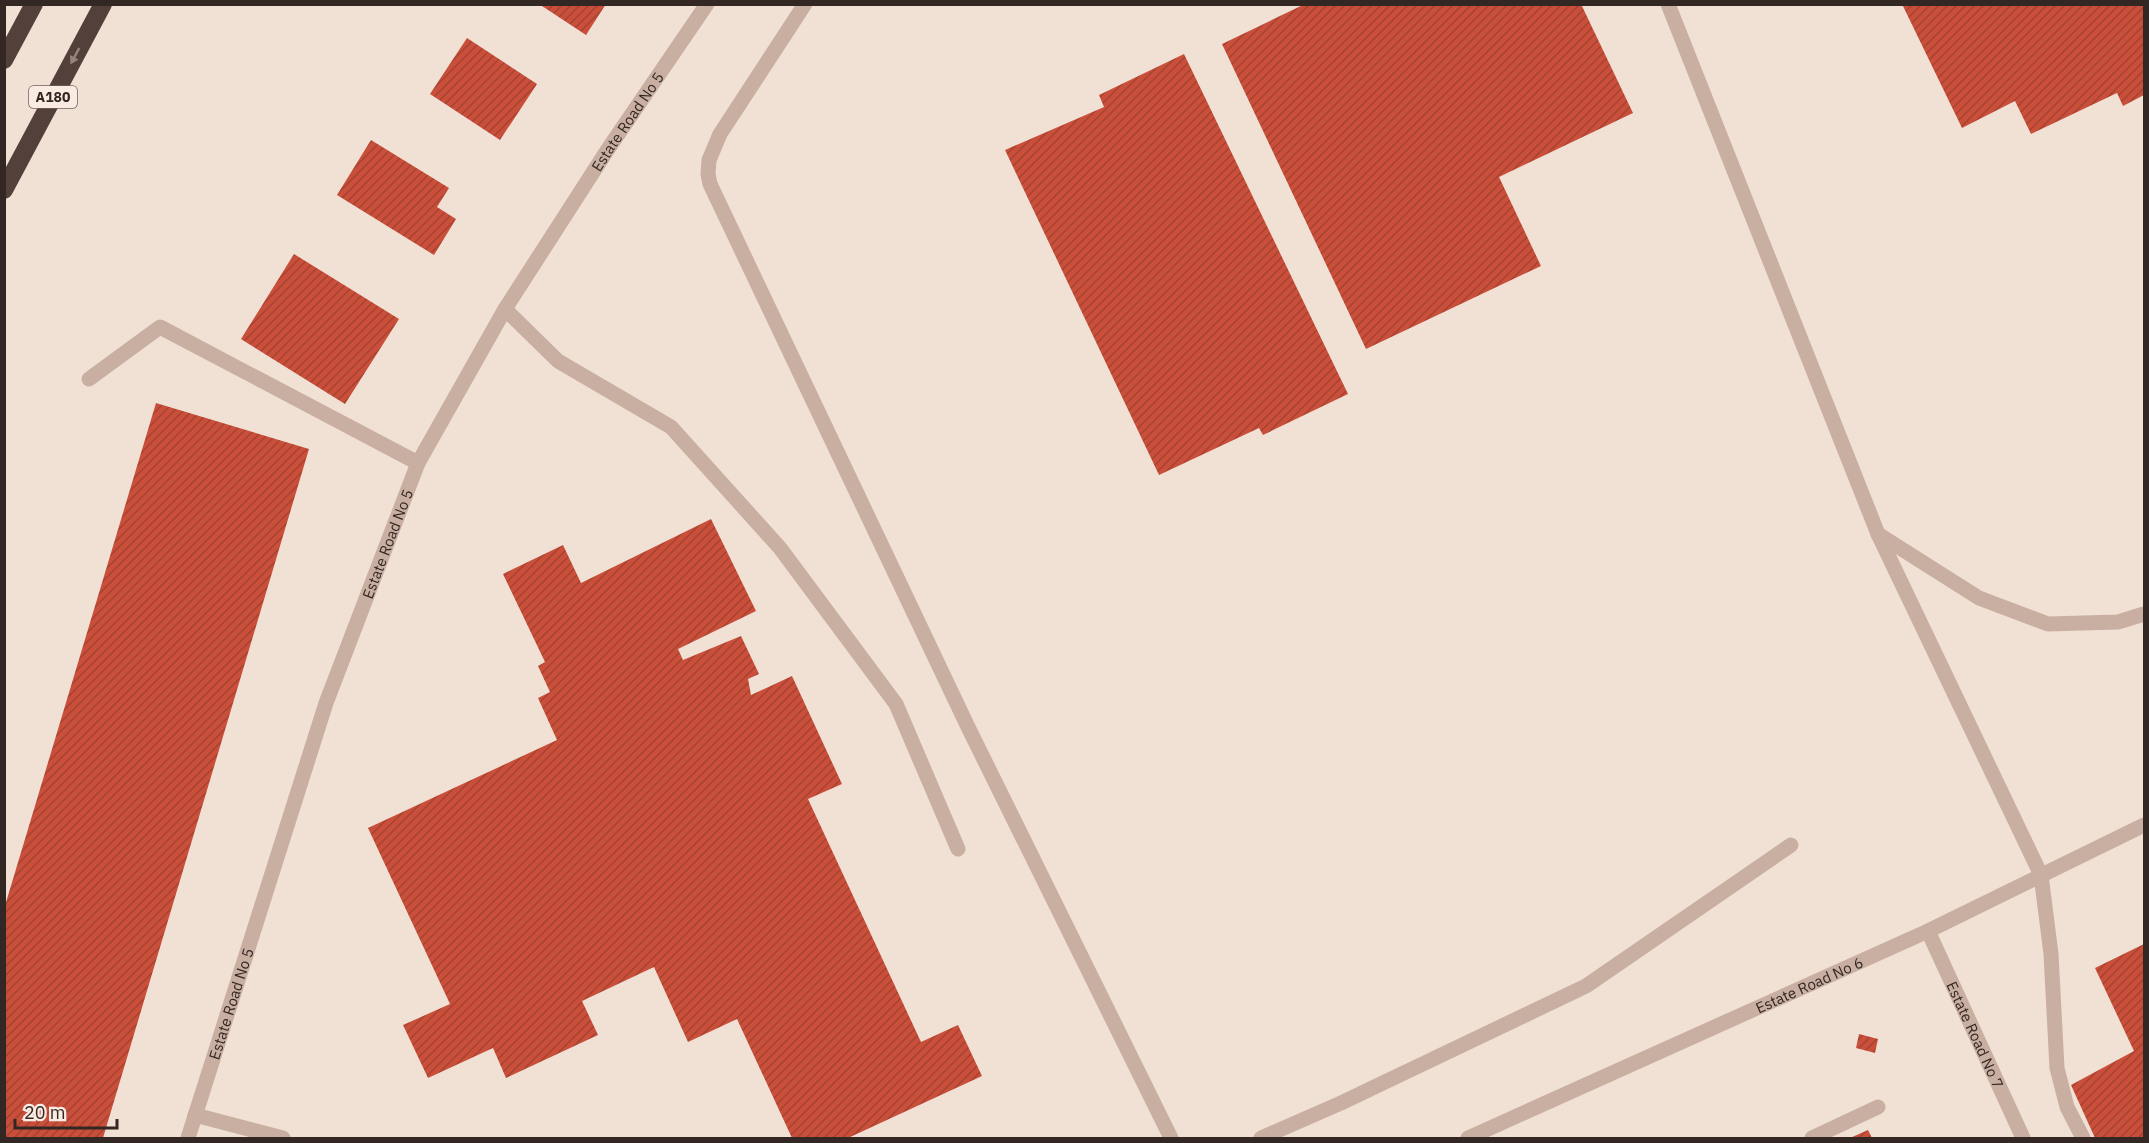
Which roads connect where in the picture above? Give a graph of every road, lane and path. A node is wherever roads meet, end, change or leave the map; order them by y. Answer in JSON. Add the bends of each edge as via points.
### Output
{"nodes":[{"id":1,"x":34,"y":4,"type":"edge"},
{"id":2,"x":103,"y":4,"type":"edge"},
{"id":3,"x":707,"y":4,"type":"edge"},
{"id":4,"x":805,"y":4,"type":"edge"},
{"id":5,"x":1668,"y":4,"type":"edge"},
{"id":6,"x":4,"y":60,"type":"edge"},
{"id":7,"x":4,"y":190,"type":"edge"},
{"id":8,"x":505,"y":309,"type":"junction"},
{"id":9,"x":88,"y":379,"type":"dead end"},
{"id":10,"x":418,"y":463,"type":"junction"},
{"id":11,"x":1878,"y":534,"type":"junction"},
{"id":12,"x":2145,"y":614,"type":"edge"},
{"id":13,"x":2145,"y":825,"type":"edge"},
{"id":14,"x":1791,"y":845,"type":"dead end"},
{"id":15,"x":958,"y":849,"type":"dead end"},
{"id":16,"x":2041,"y":875,"type":"junction"},
{"id":17,"x":1928,"y":931,"type":"junction"},
{"id":18,"x":1878,"y":1107,"type":"dead end"},
{"id":19,"x":195,"y":1115,"type":"junction"},
{"id":20,"x":188,"y":1138,"type":"edge"},
{"id":21,"x":283,"y":1138,"type":"edge"},
{"id":22,"x":1171,"y":1138,"type":"edge"},
{"id":23,"x":1261,"y":1138,"type":"edge"},
{"id":24,"x":1468,"y":1138,"type":"edge"},
{"id":25,"x":1812,"y":1138,"type":"edge"},
{"id":26,"x":2020,"y":1138,"type":"edge"},
{"id":27,"x":2083,"y":1138,"type":"edge"}],
"edges":[{"from":1,"to":6,"type":"highway"},
{"from":2,"to":7,"type":"highway","number":"A180","one_way":true},
{"from":3,"to":8,"type":"street","name":"Estate Road No 5","via":[[608,148]]},
{"from":4,"to":22,"type":"street","via":[[720,134],[710,160],[710,184],[968,727]]},
{"from":5,"to":11,"type":"street"},
{"from":8,"to":10,"type":"street","name":"Estate Road No 5"},
{"from":8,"to":15,"type":"street","via":[[558,361],[671,427],[780,548],[896,704]]},
{"from":9,"to":10,"type":"street","via":[[160,327]]},
{"from":10,"to":19,"type":"street","name":"Estate Road No 5","via":[[326,703]]},
{"from":11,"to":12,"type":"street","via":[[1979,598],[2048,624],[2118,622]]},
{"from":11,"to":16,"type":"street"},
{"from":13,"to":16,"type":"street","name":"Estate Road No 6"},
{"from":14,"to":23,"type":"street","via":[[1586,986]]},
{"from":16,"to":17,"type":"street","name":"Estate Road No 6"},
{"from":16,"to":27,"type":"street","via":[[2057,1068],[2067,1107]]},
{"from":17,"to":24,"type":"street","name":"Estate Road No 6"},
{"from":17,"to":26,"type":"street","name":"Estate Road No 7"},
{"from":18,"to":25,"type":"street"},
{"from":19,"to":20,"type":"street","name":"Estate Road No 5"},
{"from":19,"to":21,"type":"street"}]}
